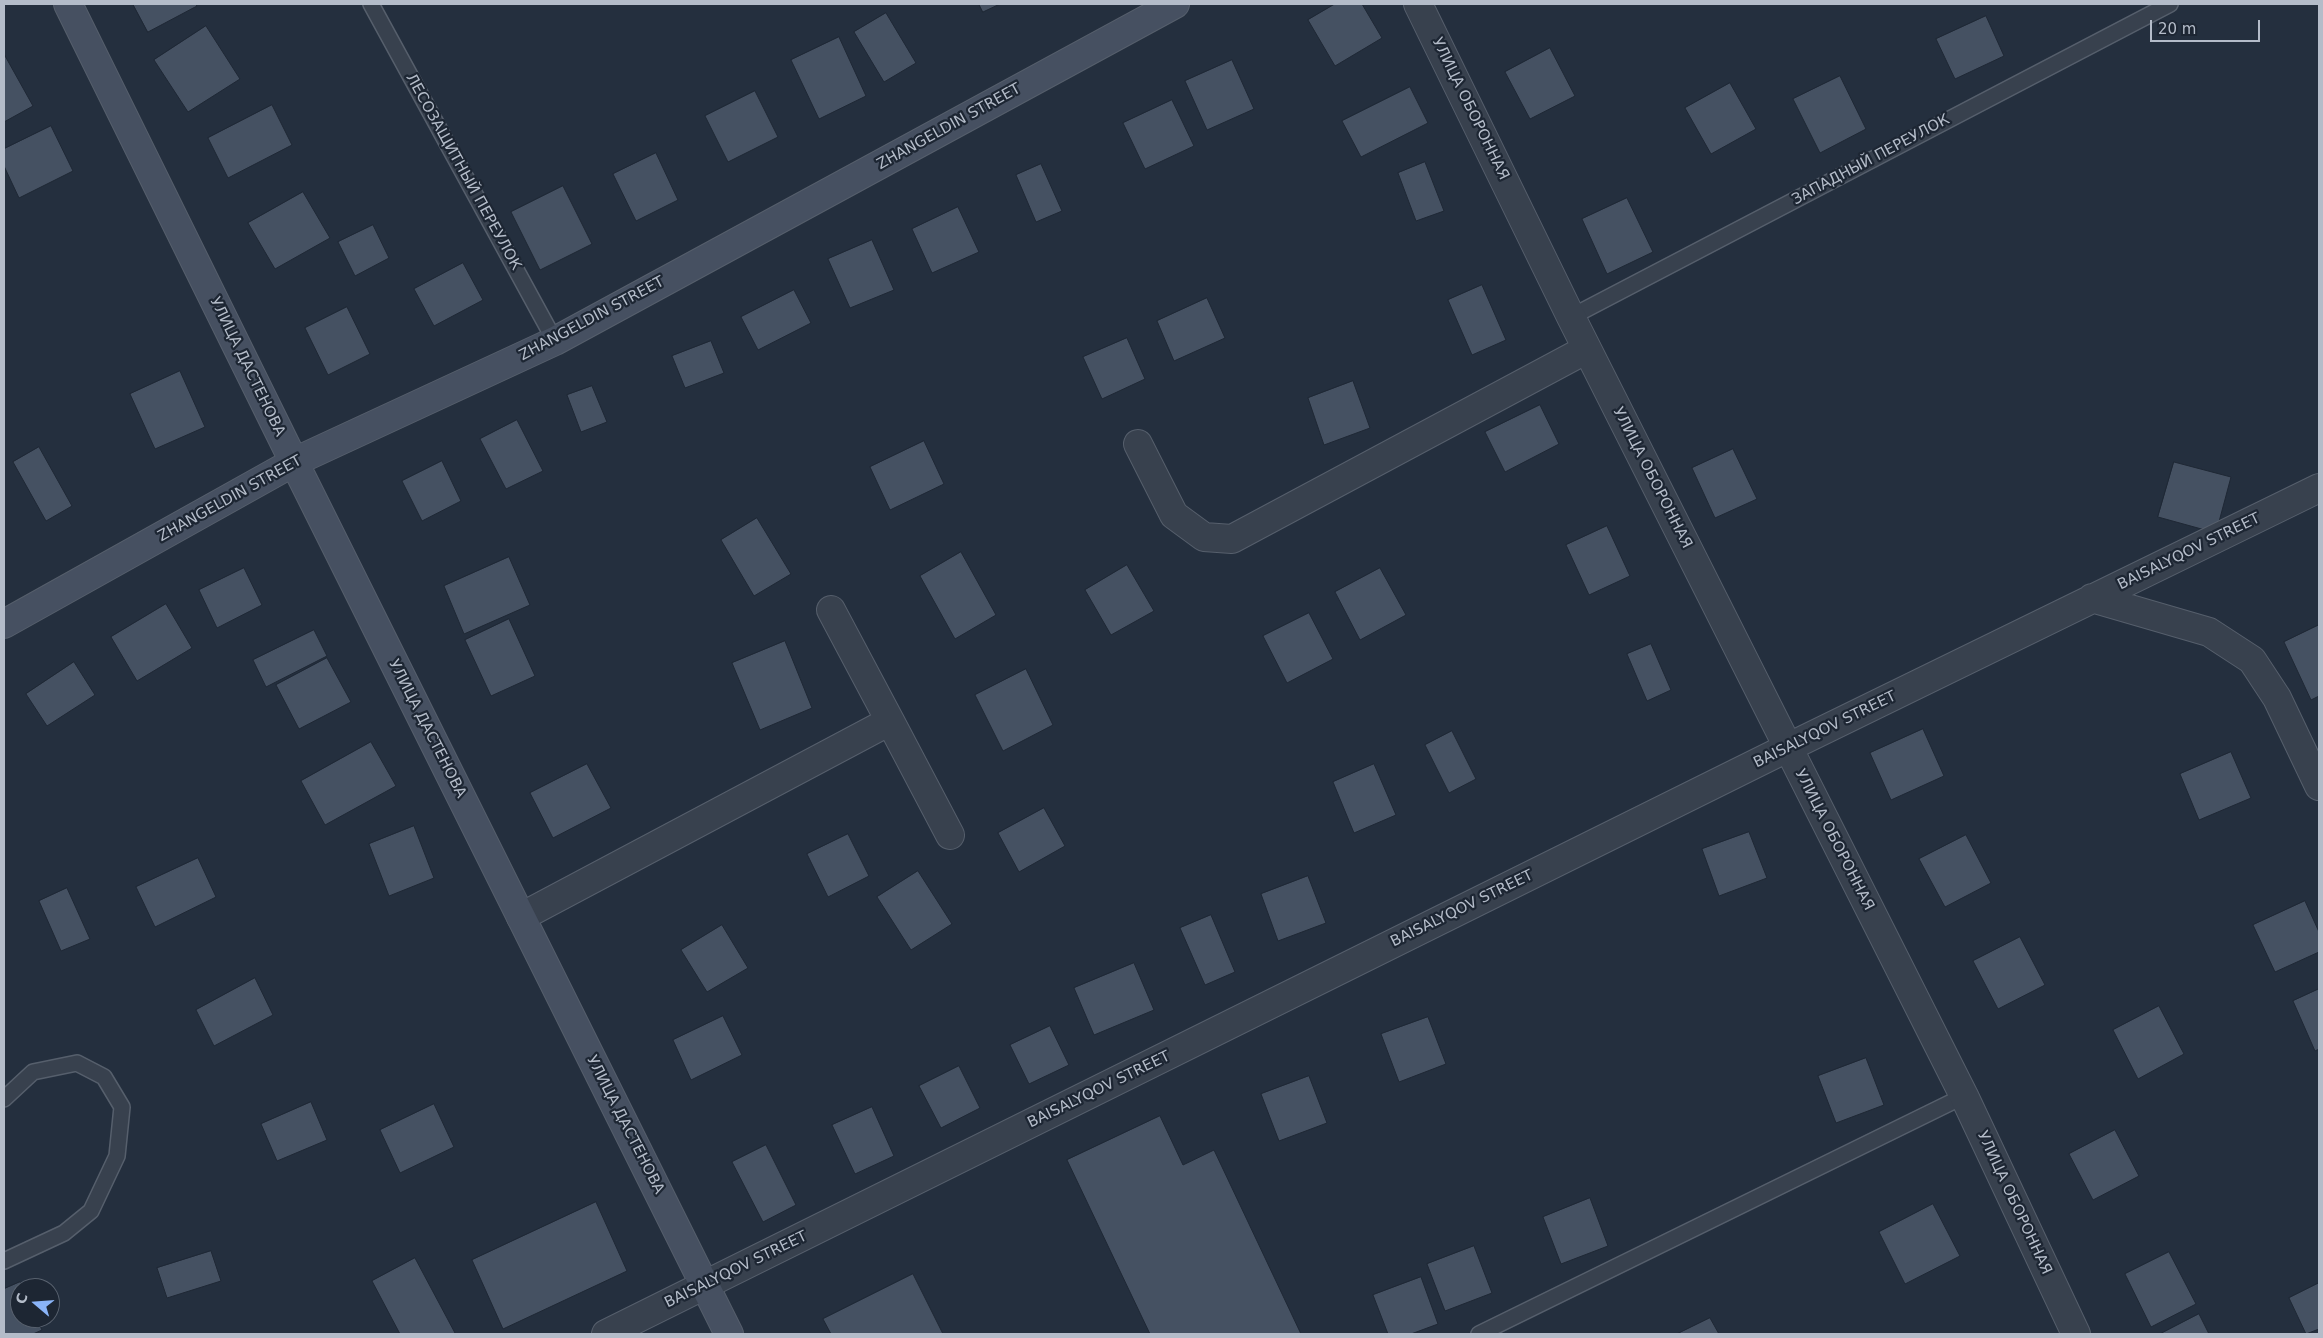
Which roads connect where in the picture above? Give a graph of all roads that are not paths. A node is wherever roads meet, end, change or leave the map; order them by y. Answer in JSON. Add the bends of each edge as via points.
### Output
{"nodes":[{"id":1,"x":68,"y":4,"type":"edge"},
{"id":2,"x":371,"y":4,"type":"edge"},
{"id":3,"x":1418,"y":4,"type":"edge"},
{"id":4,"x":2170,"y":4,"type":"edge"},
{"id":5,"x":1159,"y":8,"type":"edge"},
{"id":6,"x":1571,"y":317,"type":"junction"},
{"id":7,"x":555,"y":341,"type":"junction"},
{"id":8,"x":1587,"y":349,"type":"junction"},
{"id":9,"x":1138,"y":444,"type":"dead end"},
{"id":10,"x":294,"y":462,"type":"junction"},
{"id":11,"x":2319,"y":488,"type":"edge"},
{"id":12,"x":2092,"y":598,"type":"junction"},
{"id":13,"x":831,"y":610,"type":"dead end"},
{"id":14,"x":4,"y":624,"type":"edge"},
{"id":15,"x":890,"y":721,"type":"junction"},
{"id":16,"x":1787,"y":748,"type":"junction"},
{"id":17,"x":2319,"y":786,"type":"edge"},
{"id":18,"x":950,"y":835,"type":"dead end"},
{"id":19,"x":521,"y":917,"type":"junction"},
{"id":20,"x":1964,"y":1096,"type":"junction"},
{"id":21,"x":4,"y":1099,"type":"edge"},
{"id":22,"x":4,"y":1261,"type":"edge"},
{"id":23,"x":705,"y":1285,"type":"junction"},
{"id":24,"x":606,"y":1334,"type":"edge"},
{"id":25,"x":729,"y":1334,"type":"edge"},
{"id":26,"x":1480,"y":1334,"type":"edge"},
{"id":27,"x":2076,"y":1334,"type":"edge"}],
"edges":[{"from":1,"to":10,"type":"street","name":"УЛИЦА ДАСТЕНОВА"},
{"from":2,"to":7,"type":"lane","name":"ЛЕСОЗАЩИТНЫЙ ПЕРЕУЛОК"},
{"from":3,"to":6,"type":"street","name":"УЛИЦА ОБОРОННАЯ"},
{"from":4,"to":6,"type":"lane","name":"ЗАПАДНЫЙ ПЕРЕУЛОК"},
{"from":5,"to":7,"type":"street","name":"ZHANGELDIN STREET"},
{"from":6,"to":8,"type":"street","name":"УЛИЦА ОБОРОННАЯ"},
{"from":7,"to":10,"type":"street","name":"ZHANGELDIN STREET"},
{"from":8,"to":9,"type":"street","via":[[1232,538],[1204,537],[1174,515]]},
{"from":8,"to":16,"type":"street","name":"УЛИЦА ОБОРОННАЯ"},
{"from":10,"to":14,"type":"street","name":"ZHANGELDIN STREET"},
{"from":10,"to":19,"type":"street","name":"УЛИЦА ДАСТЕНОВА"},
{"from":11,"to":12,"type":"street","name":"BAISALYQOV STREET"},
{"from":12,"to":16,"type":"street","name":"BAISALYQOV STREET"},
{"from":12,"to":17,"type":"street","via":[[2209,632],[2252,660],[2277,698]]},
{"from":13,"to":15,"type":"street"},
{"from":15,"to":18,"type":"street"},
{"from":15,"to":19,"type":"street"},
{"from":16,"to":20,"type":"street","name":"УЛИЦА ОБОРОННАЯ"},
{"from":16,"to":23,"type":"street","name":"BAISALYQOV STREET"},
{"from":19,"to":23,"type":"street","name":"УЛИЦА ДАСТЕНОВА"},
{"from":20,"to":26,"type":"lane"},
{"from":20,"to":27,"type":"street","name":"УЛИЦА ОБОРОННАЯ"},
{"from":21,"to":22,"type":"lane","via":[[33,1072],[77,1063],[104,1077],[122,1107],[117,1156],[91,1211],[64,1233]]},
{"from":23,"to":24,"type":"street","name":"BAISALYQOV STREET"},
{"from":23,"to":25,"type":"street","name":"УЛИЦА ДАСТЕНОВА"}]}
